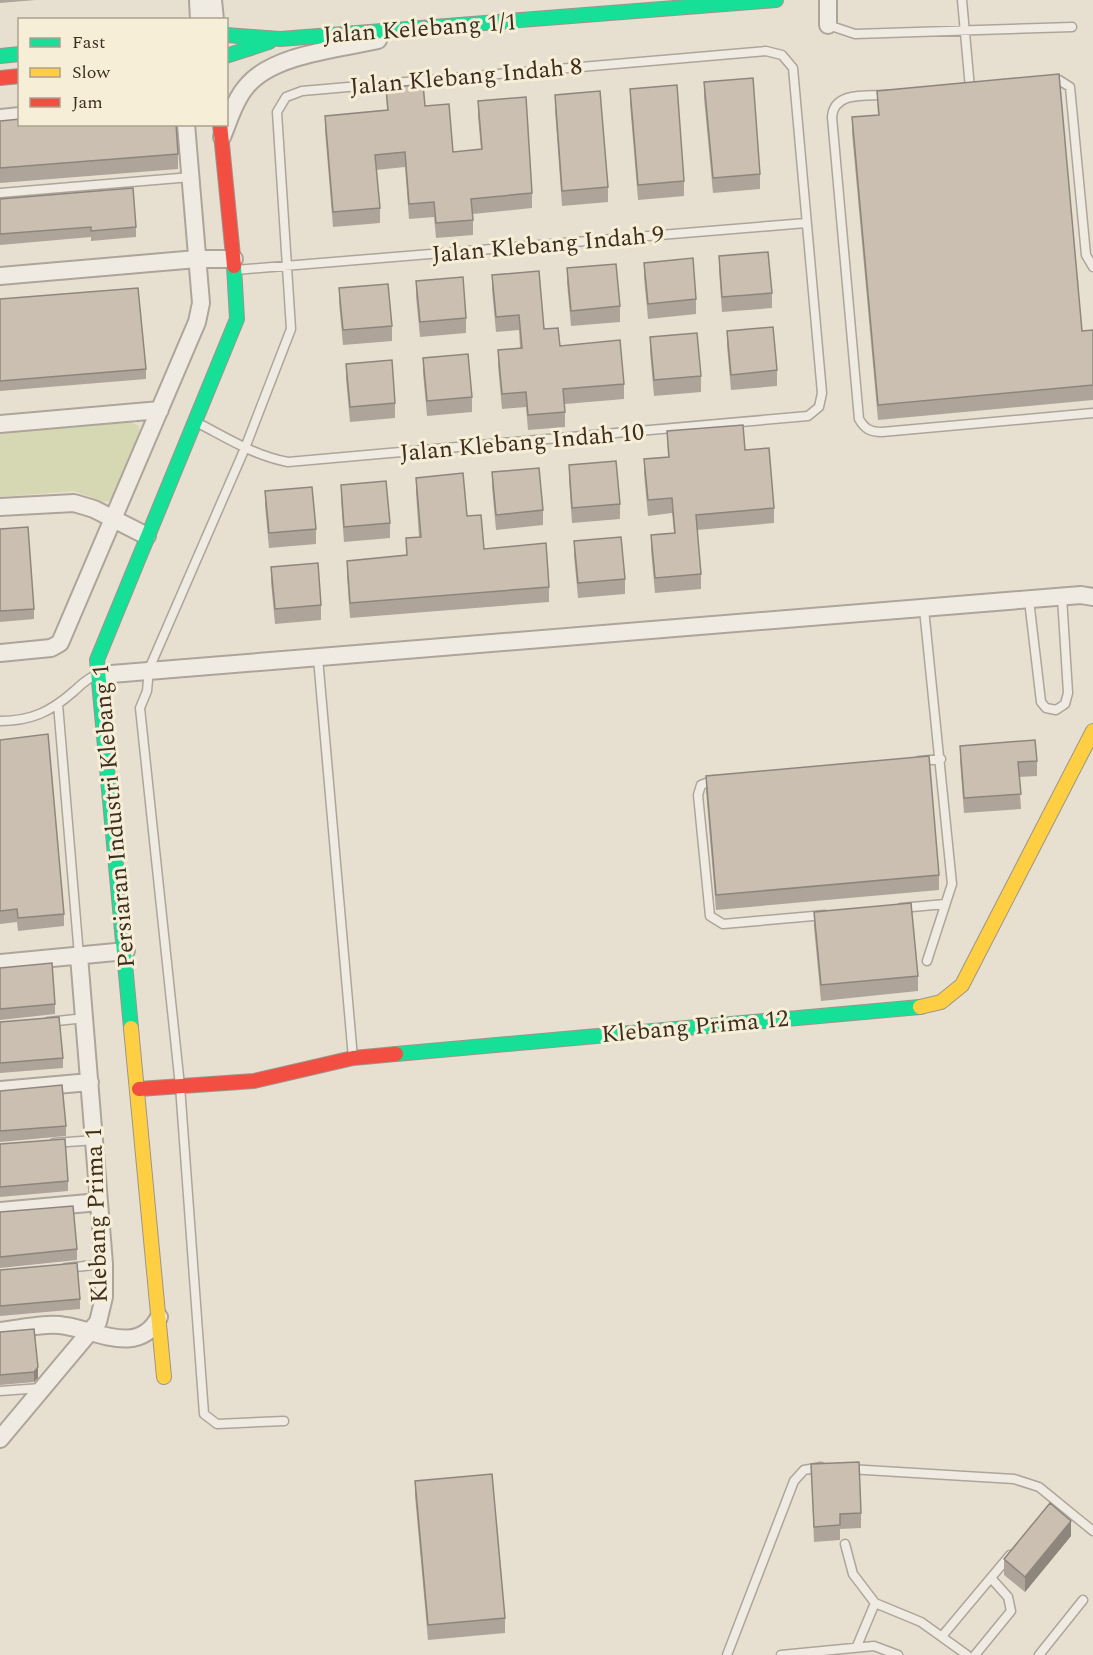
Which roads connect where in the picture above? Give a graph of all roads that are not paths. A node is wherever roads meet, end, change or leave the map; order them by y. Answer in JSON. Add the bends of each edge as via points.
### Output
{"nodes":[{"id":1,"x":198,"y":0,"type":"edge"},
{"id":2,"x":213,"y":0,"type":"edge"},
{"id":3,"x":776,"y":0,"type":"edge"},
{"id":4,"x":828,"y":0,"type":"edge"},
{"id":5,"x":962,"y":0,"type":"edge"},
{"id":6,"x":199,"y":18,"type":"edge"},
{"id":7,"x":215,"y":18,"type":"edge"},
{"id":8,"x":828,"y":25,"type":"joint"},
{"id":9,"x":1072,"y":27,"type":"dead end"},
{"id":10,"x":965,"y":29,"type":"junction"},
{"id":11,"x":423,"y":30,"type":"junction"},
{"id":12,"x":228,"y":35,"type":"edge"},
{"id":13,"x":280,"y":39,"type":"junction"},
{"id":14,"x":228,"y":55,"type":"edge"},
{"id":15,"x":18,"y":76,"type":"edge"},
{"id":16,"x":0,"y":78,"type":"edge"},
{"id":17,"x":1042,"y":81,"type":"edge"},
{"id":18,"x":981,"y":87,"type":"edge"},
{"id":19,"x":970,"y":88,"type":"junction"},
{"id":20,"x":959,"y":89,"type":"edge"},
{"id":21,"x":891,"y":94,"type":"edge"},
{"id":22,"x":228,"y":114,"type":"edge"},
{"id":23,"x":18,"y":116,"type":"edge"},
{"id":24,"x":0,"y":118,"type":"edge"},
{"id":25,"x":186,"y":126,"type":"edge"},
{"id":26,"x":218,"y":129,"type":"edge"},
{"id":27,"x":192,"y":177,"type":"junction"},
{"id":28,"x":0,"y":193,"type":"edge"},
{"id":29,"x":806,"y":224,"type":"junction"},
{"id":30,"x":197,"y":259,"type":"junction"},
{"id":31,"x":234,"y":265,"type":"junction"},
{"id":32,"x":289,"y":266,"type":"junction"},
{"id":33,"x":1093,"y":267,"type":"edge"},
{"id":34,"x":0,"y":276,"type":"edge"},
{"id":35,"x":160,"y":410,"type":"junction"},
{"id":36,"x":1093,"y":413,"type":"edge"},
{"id":37,"x":195,"y":421,"type":"junction"},
{"id":38,"x":0,"y":424,"type":"edge"},
{"id":39,"x":245,"y":448,"type":"junction"},
{"id":40,"x":0,"y":507,"type":"edge"},
{"id":41,"x":115,"y":519,"type":"junction"},
{"id":42,"x":147,"y":536,"type":"junction"},
{"id":43,"x":1062,"y":597,"type":"junction"},
{"id":44,"x":1093,"y":597,"type":"edge"},
{"id":45,"x":1029,"y":600,"type":"junction"},
{"id":46,"x":924,"y":609,"type":"junction"},
{"id":47,"x":0,"y":653,"type":"edge"},
{"id":48,"x":318,"y":657,"type":"junction"},
{"id":49,"x":149,"y":669,"type":"junction"},
{"id":50,"x":99,"y":675,"type":"junction"},
{"id":51,"x":58,"y":704,"type":"junction"},
{"id":52,"x":0,"y":721,"type":"edge"},
{"id":53,"x":1093,"y":731,"type":"edge"},
{"id":54,"x":941,"y":759,"type":"junction"},
{"id":55,"x":912,"y":762,"type":"edge"},
{"id":56,"x":722,"y":779,"type":"edge"},
{"id":57,"x":945,"y":904,"type":"junction"},
{"id":58,"x":887,"y":909,"type":"edge"},
{"id":59,"x":840,"y":913,"type":"edge"},
{"id":60,"x":126,"y":951,"type":"junction"},
{"id":61,"x":79,"y":956,"type":"junction"},
{"id":62,"x":927,"y":961,"type":"dead end"},
{"id":63,"x":0,"y":963,"type":"edge"},
{"id":64,"x":85,"y":1018,"type":"junction"},
{"id":65,"x":42,"y":1022,"type":"edge"},
{"id":66,"x":353,"y":1058,"type":"junction"},
{"id":67,"x":90,"y":1082,"type":"junction"},
{"id":68,"x":180,"y":1086,"type":"junction"},
{"id":69,"x":139,"y":1089,"type":"junction"},
{"id":70,"x":0,"y":1090,"type":"edge"},
{"id":71,"x":95,"y":1140,"type":"junction"},
{"id":72,"x":48,"y":1144,"type":"edge"},
{"id":73,"x":99,"y":1202,"type":"junction"},
{"id":74,"x":0,"y":1210,"type":"edge"},
{"id":75,"x":104,"y":1264,"type":"junction"},
{"id":76,"x":58,"y":1269,"type":"edge"},
{"id":77,"x":159,"y":1317,"type":"junction"},
{"id":78,"x":0,"y":1331,"type":"edge"},
{"id":79,"x":89,"y":1333,"type":"junction"},
{"id":80,"x":164,"y":1377,"type":"dead end"},
{"id":81,"x":44,"y":1388,"type":"junction"},
{"id":82,"x":0,"y":1391,"type":"edge"},
{"id":83,"x":284,"y":1421,"type":"dead end"},
{"id":84,"x":0,"y":1439,"type":"edge"},
{"id":85,"x":833,"y":1468,"type":"edge"},
{"id":86,"x":844,"y":1469,"type":"edge"},
{"id":87,"x":1093,"y":1531,"type":"edge"},
{"id":88,"x":845,"y":1544,"type":"dead end"},
{"id":89,"x":1013,"y":1551,"type":"edge"},
{"id":90,"x":991,"y":1578,"type":"junction"},
{"id":91,"x":1083,"y":1600,"type":"dead end"},
{"id":92,"x":875,"y":1603,"type":"junction"},
{"id":93,"x":943,"y":1635,"type":"junction"},
{"id":94,"x":857,"y":1646,"type":"junction"},
{"id":95,"x":727,"y":1655,"type":"edge"},
{"id":96,"x":781,"y":1655,"type":"edge"},
{"id":97,"x":898,"y":1655,"type":"edge"},
{"id":98,"x":967,"y":1655,"type":"edge"},
{"id":99,"x":975,"y":1655,"type":"edge"},
{"id":100,"x":1039,"y":1655,"type":"edge"}],
"edges":[{"from":1,"to":6,"type":"street"},
{"from":2,"to":7,"type":"street"},
{"from":3,"to":11,"type":"street","name":"Jalan Kelebang 1/1"},
{"from":4,"to":8,"type":"street"},
{"from":5,"to":10,"type":"lane"},
{"from":8,"to":10,"type":"lane","via":[[855,34]]},
{"from":9,"to":10,"type":"lane"},
{"from":10,"to":19,"type":"lane"},
{"from":11,"to":13,"type":"street","name":"Jalan Kelebang 1/1"},
{"from":11,"to":22,"type":"street","via":[[311,55],[268,69],[245,88]]},
{"from":12,"to":13,"type":"street","name":"Jalan Kelebang 1/1"},
{"from":13,"to":14,"type":"street","name":"Jalan Kelebang 1/1"},
{"from":15,"to":16,"type":"street"},
{"from":17,"to":33,"type":"lane","via":[[1059,80],[1070,87],[1086,255]]},
{"from":18,"to":19,"type":"lane"},
{"from":19,"to":20,"type":"lane"},
{"from":21,"to":36,"type":"lane","via":[[845,98],[832,107],[860,419],[864,427],[882,432]]},
{"from":23,"to":24,"type":"street"},
{"from":25,"to":27,"type":"street"},
{"from":26,"to":31,"type":"street","name":"Persiaran Industri Klebang 1"},
{"from":27,"to":28,"type":"lane"},
{"from":27,"to":30,"type":"street"},
{"from":29,"to":32,"type":"lane","name":"Jalan Klebang Indah 9"},
{"from":29,"to":32,"type":"lane","name":"Jalan Klebang Indah 8","via":[[793,68],[782,55],[765,51],[293,93],[281,104],[277,120]]},
{"from":29,"to":39,"type":"lane","name":"Jalan Klebang Indah 10","via":[[822,393],[819,407],[808,416],[300,461],[270,459]]},
{"from":30,"to":31,"type":"street"},
{"from":30,"to":34,"type":"street"},
{"from":30,"to":35,"type":"street","via":[[200,313]]},
{"from":31,"to":32,"type":"lane","name":"Jalan Klebang Indah 9"},
{"from":31,"to":37,"type":"street","name":"Persiaran Industri Klebang 1","via":[[237,319]]},
{"from":32,"to":39,"type":"lane","via":[[291,329]]},
{"from":35,"to":38,"type":"street"},
{"from":35,"to":41,"type":"street"},
{"from":37,"to":39,"type":"lane","name":"Jalan Klebang Indah 10"},
{"from":37,"to":42,"type":"street","name":"Persiaran Industri Klebang 1"},
{"from":39,"to":49,"type":"lane"},
{"from":40,"to":41,"type":"street","via":[[74,503]]},
{"from":41,"to":42,"type":"street"},
{"from":41,"to":47,"type":"street","via":[[60,644]]},
{"from":42,"to":50,"type":"street","name":"Persiaran Industri Klebang 1","via":[[97,657]]},
{"from":43,"to":44,"type":"street"},
{"from":43,"to":45,"type":"street"},
{"from":43,"to":45,"type":"lane","via":[[1068,693],[1065,704],[1056,710],[1041,702]]},
{"from":45,"to":46,"type":"street"},
{"from":46,"to":48,"type":"street"},
{"from":46,"to":54,"type":"lane"},
{"from":48,"to":49,"type":"street"},
{"from":48,"to":66,"type":"lane"},
{"from":49,"to":50,"type":"street"},
{"from":49,"to":68,"type":"lane","via":[[140,708],[142,736]]},
{"from":50,"to":51,"type":"lane","via":[[84,681]]},
{"from":50,"to":60,"type":"street","name":"Persiaran Industri Klebang 1"},
{"from":51,"to":52,"type":"lane","via":[[36,717]]},
{"from":51,"to":61,"type":"lane"},
{"from":53,"to":66,"type":"street","name":"Klebang Prima 12","via":[[962,985],[941,1002],[925,1007]]},
{"from":54,"to":55,"type":"lane"},
{"from":54,"to":57,"type":"lane","via":[[952,884]]},
{"from":56,"to":59,"type":"lane","via":[[705,782],[698,795],[710,916],[723,924]]},
{"from":57,"to":58,"type":"lane"},
{"from":57,"to":62,"type":"lane"},
{"from":60,"to":61,"type":"street"},
{"from":60,"to":69,"type":"street","name":"Persiaran Industri Klebang 1"},
{"from":61,"to":63,"type":"street"},
{"from":61,"to":64,"type":"street","name":"Klebang Prima 1"},
{"from":64,"to":65,"type":"lane"},
{"from":64,"to":67,"type":"street","name":"Klebang Prima 1"},
{"from":66,"to":68,"type":"street","name":"Klebang Prima 12","via":[[254,1081]]},
{"from":67,"to":70,"type":"street"},
{"from":67,"to":71,"type":"street","name":"Klebang Prima 1"},
{"from":68,"to":69,"type":"street","name":"Klebang Prima 12"},
{"from":68,"to":83,"type":"lane","via":[[204,1414],[217,1424]]},
{"from":69,"to":77,"type":"street","name":"Persiaran Industri Klebang 1"},
{"from":71,"to":72,"type":"lane"},
{"from":71,"to":73,"type":"street","name":"Klebang Prima 1"},
{"from":73,"to":74,"type":"street"},
{"from":73,"to":75,"type":"street","name":"Klebang Prima 1"},
{"from":75,"to":76,"type":"lane"},
{"from":75,"to":79,"type":"street","name":"Klebang Prima 1","via":[[102,1312]]},
{"from":77,"to":79,"type":"street","via":[[155,1325],[129,1338],[110,1339]]},
{"from":77,"to":80,"type":"street","name":"Persiaran Industri Klebang 1"},
{"from":78,"to":79,"type":"street","via":[[64,1325]]},
{"from":79,"to":81,"type":"street","name":"Klebang Prima 1"},
{"from":81,"to":82,"type":"lane"},
{"from":81,"to":84,"type":"street","name":"Klebang Prima 1"},
{"from":85,"to":95,"type":"lane","via":[[804,1470],[794,1481]]},
{"from":86,"to":87,"type":"lane","via":[[1014,1479],[1039,1487]]},
{"from":88,"to":92,"type":"lane","via":[[853,1574]]},
{"from":89,"to":90,"type":"lane"},
{"from":90,"to":93,"type":"lane"},
{"from":90,"to":99,"type":"lane","via":[[1008,1597],[1011,1611]]},
{"from":91,"to":100,"type":"lane"},
{"from":92,"to":93,"type":"lane"},
{"from":92,"to":94,"type":"lane"},
{"from":93,"to":98,"type":"lane"},
{"from":94,"to":96,"type":"lane"},
{"from":94,"to":97,"type":"lane","via":[[874,1646]]}]}
